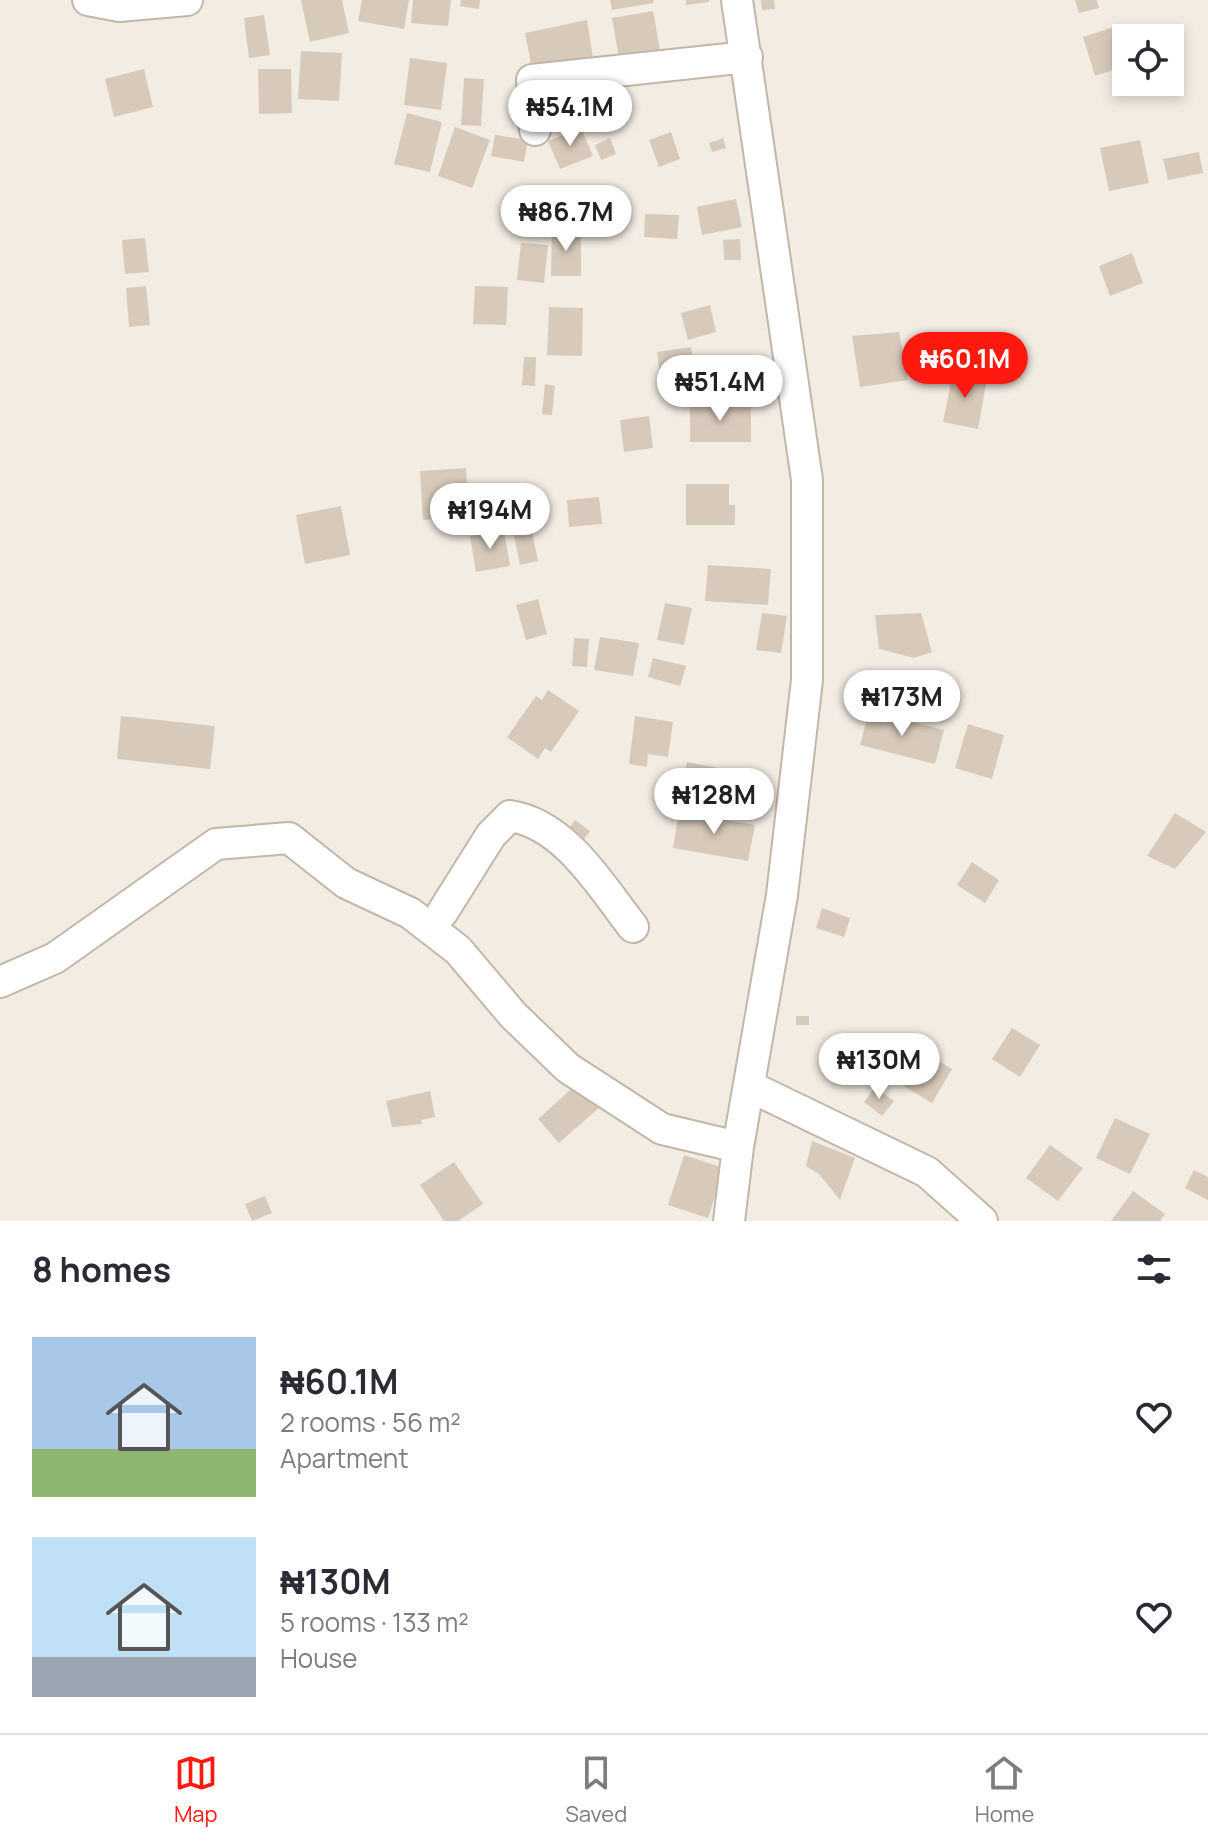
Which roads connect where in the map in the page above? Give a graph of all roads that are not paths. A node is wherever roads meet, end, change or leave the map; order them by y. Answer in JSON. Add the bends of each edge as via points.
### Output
{"nodes":[{"id":1,"x":88,"y":0,"type":"edge"},
{"id":2,"x":187,"y":0,"type":"edge"},
{"id":3,"x":737,"y":0,"type":"edge"},
{"id":4,"x":117,"y":3,"type":"edge"},
{"id":5,"x":747,"y":57,"type":"junction"},
{"id":6,"x":535,"y":130,"type":"dead end"},
{"id":7,"x":442,"y":913,"type":"dead end"},
{"id":8,"x":633,"y":927,"type":"dead end"},
{"id":9,"x":0,"y":982,"type":"edge"},
{"id":10,"x":749,"y":1086,"type":"junction"},
{"id":11,"x":738,"y":1147,"type":"junction"},
{"id":12,"x":729,"y":1221,"type":"edge"},
{"id":13,"x":982,"y":1221,"type":"edge"}],
"edges":[{"from":1,"to":4,"type":"street"},
{"from":2,"to":4,"type":"street"},
{"from":3,"to":5,"type":"street"},
{"from":5,"to":6,"type":"street","via":[[532,80]]},
{"from":5,"to":10,"type":"street","via":[[807,480],[807,680],[782,895]]},
{"from":7,"to":8,"type":"street","via":[[491,835],[510,816],[529,819],[561,841]]},
{"from":9,"to":11,"type":"street","via":[[55,958],[216,844],[289,838],[346,883],[410,913],[458,950],[513,1015],[568,1068],[662,1129]]},
{"from":10,"to":11,"type":"street"},
{"from":10,"to":13,"type":"street","via":[[927,1172]]},
{"from":11,"to":12,"type":"street"}]}
